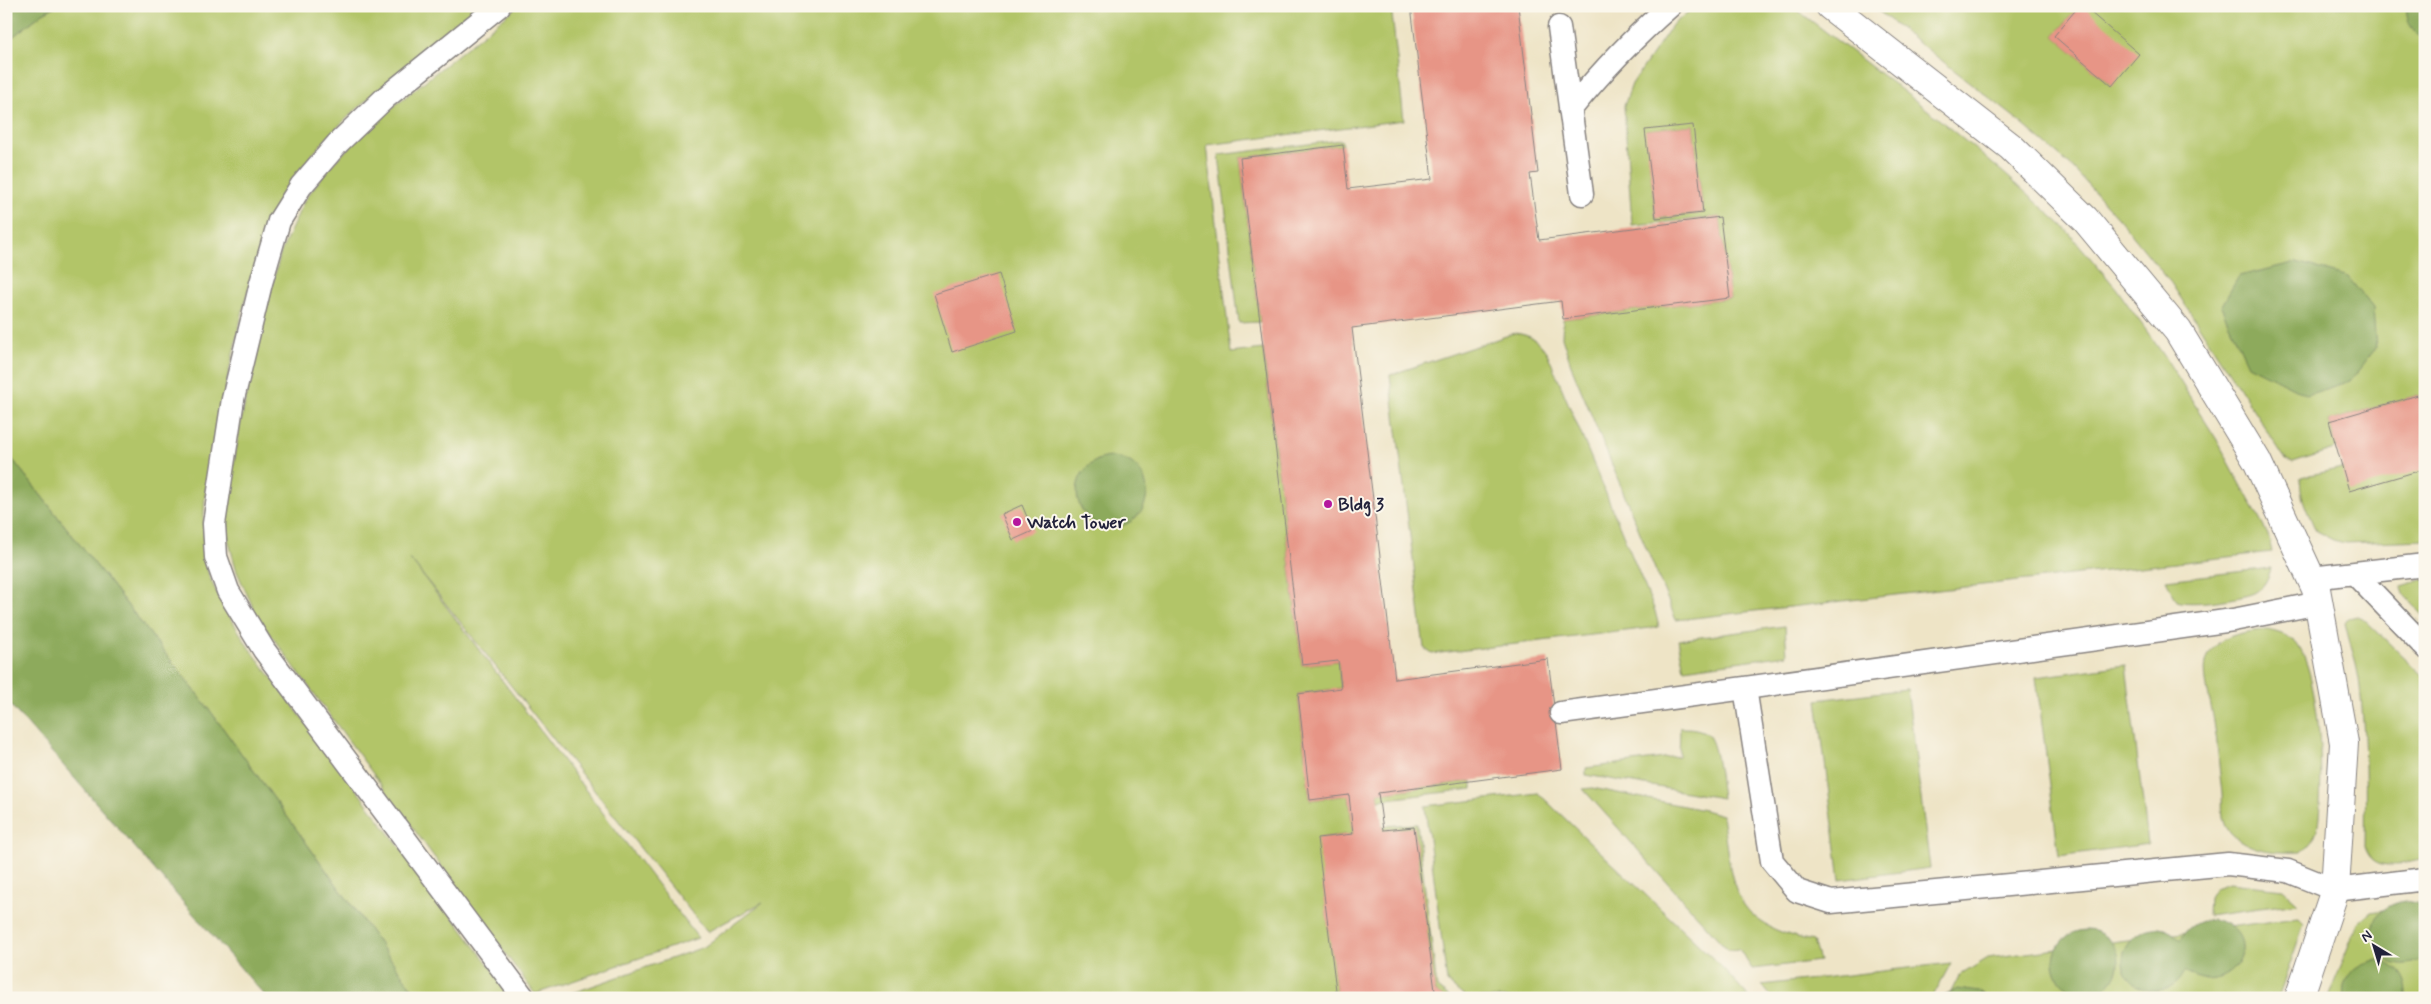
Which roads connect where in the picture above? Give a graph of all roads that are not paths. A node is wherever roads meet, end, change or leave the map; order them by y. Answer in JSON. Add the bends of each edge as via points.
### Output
{"nodes":[{"id":1,"x":499,"y":6,"type":"edge"},
{"id":2,"x":1670,"y":6,"type":"edge"},
{"id":3,"x":1830,"y":6,"type":"edge"},
{"id":4,"x":1559,"y":27,"type":"dead end"},
{"id":5,"x":1570,"y":110,"type":"junction"},
{"id":6,"x":1582,"y":194,"type":"dead end"},
{"id":7,"x":2425,"y":565,"type":"edge"},
{"id":8,"x":2354,"y":573,"type":"junction"},
{"id":9,"x":2315,"y":590,"type":"junction"},
{"id":10,"x":2425,"y":647,"type":"edge"},
{"id":11,"x":1745,"y":688,"type":"junction"},
{"id":12,"x":1561,"y":713,"type":"dead end"},
{"id":13,"x":2425,"y":879,"type":"edge"},
{"id":14,"x":2335,"y":890,"type":"junction"},
{"id":15,"x":524,"y":998,"type":"edge"},
{"id":16,"x":2299,"y":998,"type":"edge"}],
"edges":[{"from":1,"to":15,"type":"lane","via":[[385,98],[338,143],[301,186],[279,221],[233,399],[214,524],[216,557],[228,591],[264,650]]},
{"from":2,"to":5,"type":"lane","via":[[1609,63]]},
{"from":3,"to":9,"type":"street","via":[[2011,147],[2085,219],[2178,331],[2257,461]]},
{"from":4,"to":5,"type":"lane"},
{"from":5,"to":6,"type":"lane"},
{"from":7,"to":8,"type":"lane"},
{"from":8,"to":9,"type":"lane"},
{"from":8,"to":10,"type":"lane"},
{"from":9,"to":11,"type":"lane","via":[[2233,620]]},
{"from":9,"to":14,"type":"street","via":[[2344,743]]},
{"from":11,"to":12,"type":"lane"},
{"from":11,"to":14,"type":"lane","via":[[1772,861],[1797,892],[1831,902],[2228,864],[2288,871]]},
{"from":13,"to":14,"type":"lane"},
{"from":14,"to":16,"type":"street"}]}
